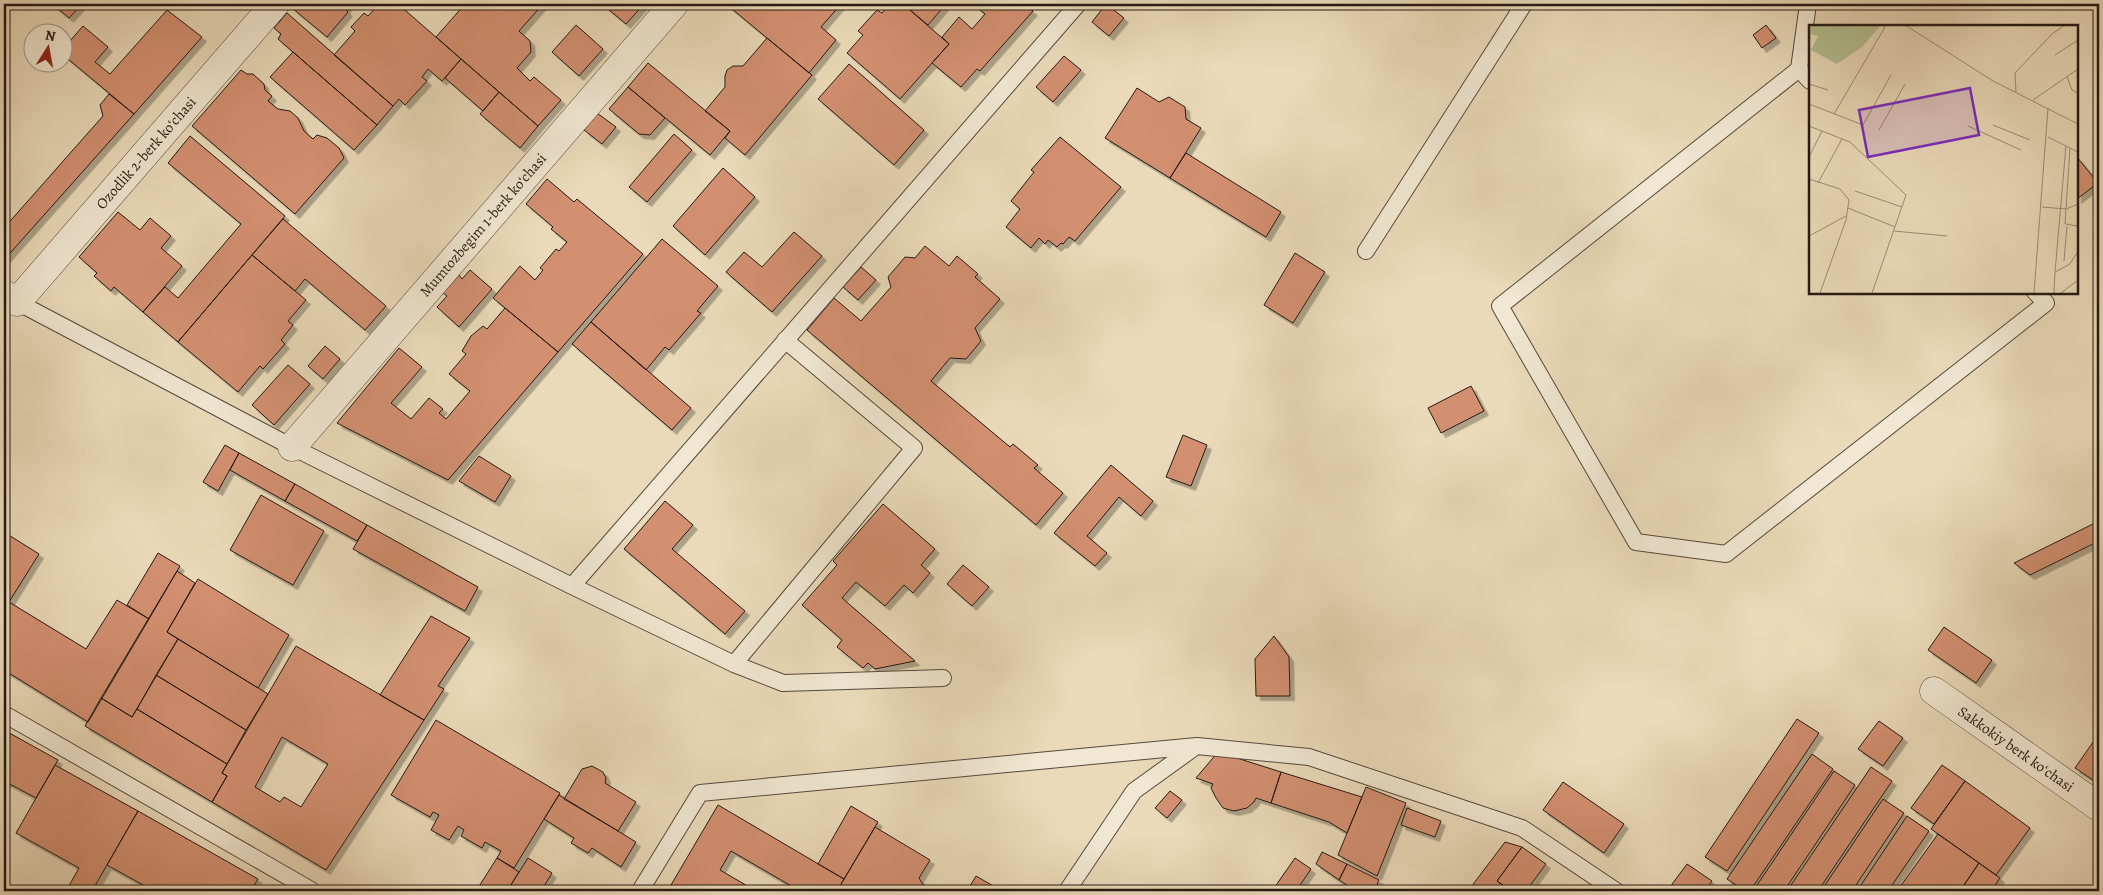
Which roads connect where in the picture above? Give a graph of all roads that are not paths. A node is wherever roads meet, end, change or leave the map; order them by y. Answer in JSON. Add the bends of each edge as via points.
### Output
{"nodes":[{"id":1,"x":275,"y":4,"type":"edge"},
{"id":2,"x":674,"y":4,"type":"edge"},
{"id":3,"x":1078,"y":4,"type":"edge"},
{"id":4,"x":1524,"y":4,"type":"edge"},
{"id":5,"x":1808,"y":4,"type":"edge"},
{"id":6,"x":1805,"y":75,"type":"edge"},
{"id":7,"x":1366,"y":251,"type":"dead end"},
{"id":8,"x":2037,"y":294,"type":"edge"},
{"id":9,"x":10,"y":298,"type":"edge"},
{"id":10,"x":784,"y":340,"type":"junction"},
{"id":11,"x":292,"y":447,"type":"junction"},
{"id":12,"x":572,"y":586,"type":"junction"},
{"id":13,"x":734,"y":664,"type":"junction"},
{"id":14,"x":942,"y":678,"type":"dead end"},
{"id":15,"x":1934,"y":691,"type":"dead end"},
{"id":16,"x":4,"y":714,"type":"edge"},
{"id":17,"x":1197,"y":746,"type":"junction"},
{"id":18,"x":2099,"y":806,"type":"edge"},
{"id":19,"x":1074,"y":888,"type":"edge"},
{"id":20,"x":311,"y":890,"type":"dead end"},
{"id":21,"x":640,"y":891,"type":"edge"},
{"id":22,"x":1616,"y":891,"type":"edge"}],
"edges":[{"from":1,"to":9,"type":"street","name":"Ozodlik 2-berk koʻchasi"},
{"from":2,"to":11,"type":"street","name":"Mumtozbegim 1-berk koʻchasi"},
{"from":3,"to":10,"type":"lane"},
{"from":4,"to":7,"type":"lane"},
{"from":5,"to":6,"type":"lane"},
{"from":6,"to":8,"type":"lane","via":[[1500,306],[1636,542],[1726,554],[2046,304]]},
{"from":9,"to":11,"type":"lane"},
{"from":10,"to":12,"type":"lane"},
{"from":10,"to":13,"type":"lane","via":[[914,448]]},
{"from":11,"to":12,"type":"lane"},
{"from":12,"to":13,"type":"lane"},
{"from":13,"to":14,"type":"lane","via":[[783,683]]},
{"from":15,"to":18,"type":"street","name":"Sakkokiy berk koʻchasi"},
{"from":16,"to":20,"type":"lane"},
{"from":17,"to":19,"type":"lane","via":[[1134,791]]},
{"from":17,"to":21,"type":"lane","via":[[700,793]]},
{"from":17,"to":22,"type":"lane","via":[[1309,757],[1522,828]]}]}
